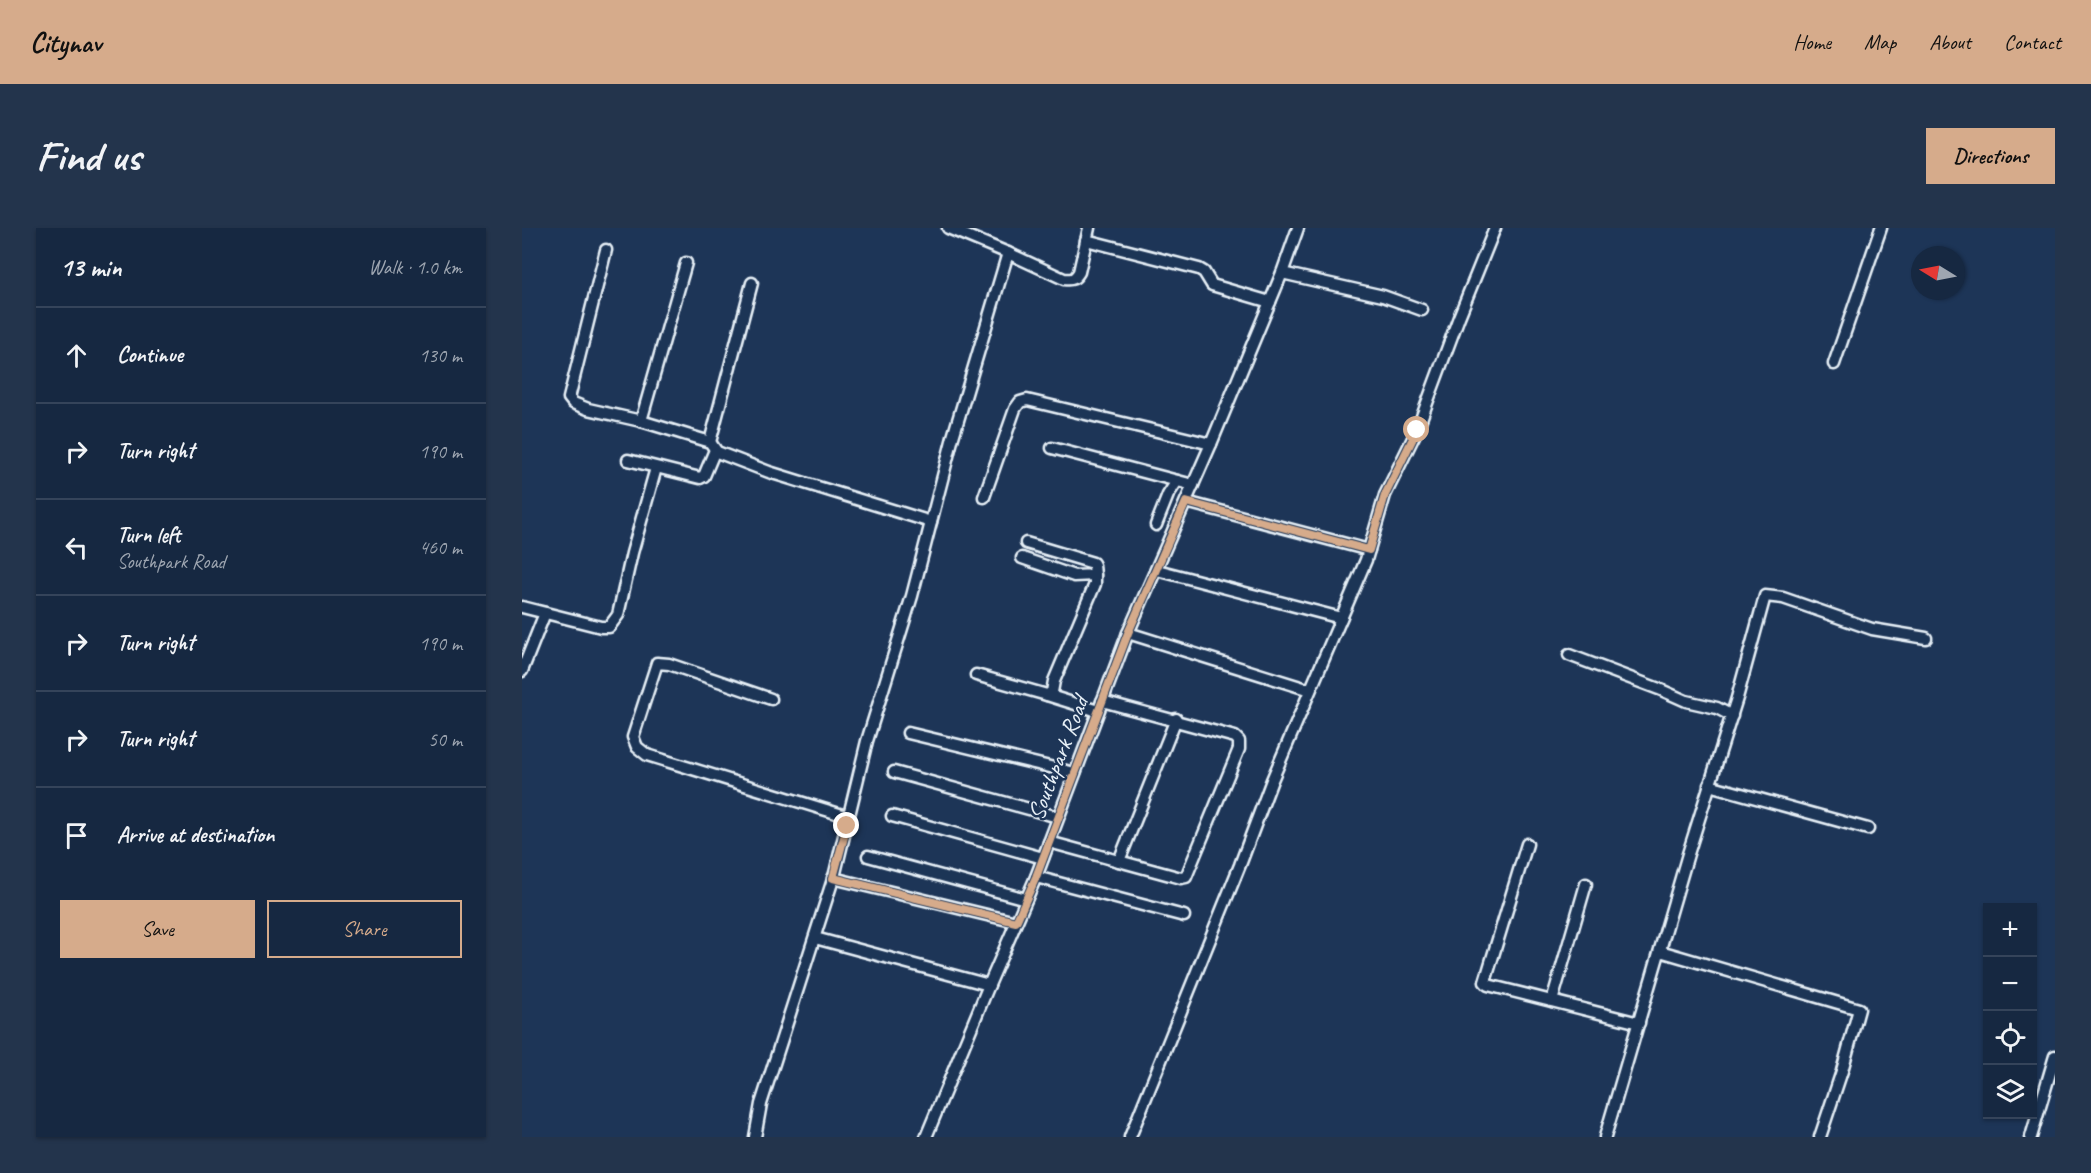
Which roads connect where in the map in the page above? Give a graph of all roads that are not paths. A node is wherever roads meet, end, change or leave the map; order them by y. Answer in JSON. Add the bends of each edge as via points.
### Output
{"nodes":[{"id":1,"x":948,"y":228,"type":"edge"},
{"id":2,"x":1089,"y":228,"type":"edge"},
{"id":3,"x":1298,"y":228,"type":"edge"},
{"id":4,"x":1495,"y":228,"type":"edge"},
{"id":5,"x":1881,"y":228,"type":"edge"},
{"id":6,"x":1086,"y":240,"type":"junction"},
{"id":7,"x":606,"y":250,"type":"dead end"},
{"id":8,"x":1008,"y":253,"type":"junction"},
{"id":9,"x":686,"y":263,"type":"dead end"},
{"id":10,"x":1282,"y":273,"type":"junction"},
{"id":11,"x":752,"y":283,"type":"dead end"},
{"id":12,"x":1270,"y":302,"type":"junction"},
{"id":13,"x":1422,"y":310,"type":"dead end"},
{"id":14,"x":1834,"y":364,"type":"dead end"},
{"id":15,"x":642,"y":421,"type":"junction"},
{"id":16,"x":1211,"y":444,"type":"junction"},
{"id":17,"x":713,"y":446,"type":"junction"},
{"id":18,"x":1052,"y":448,"type":"dead end"},
{"id":19,"x":628,"y":460,"type":"dead end"},
{"id":20,"x":656,"y":468,"type":"junction"},
{"id":21,"x":1177,"y":481,"type":"junction"},
{"id":22,"x":1193,"y":485,"type":"junction"},
{"id":23,"x":984,"y":497,"type":"dead end"},
{"id":24,"x":1186,"y":502,"type":"junction"},
{"id":25,"x":931,"y":522,"type":"junction"},
{"id":26,"x":1156,"y":525,"type":"dead end"},
{"id":27,"x":1026,"y":543,"type":"dead end"},
{"id":28,"x":1369,"y":550,"type":"junction"},
{"id":29,"x":1022,"y":558,"type":"dead end"},
{"id":30,"x":1157,"y":570,"type":"junction"},
{"id":31,"x":1095,"y":575,"type":"junction"},
{"id":32,"x":522,"y":607,"type":"edge"},
{"id":33,"x":545,"y":613,"type":"junction"},
{"id":34,"x":1341,"y":618,"type":"junction"},
{"id":35,"x":1128,"y":633,"type":"junction"},
{"id":36,"x":1926,"y":638,"type":"dead end"},
{"id":37,"x":1569,"y":655,"type":"dead end"},
{"id":38,"x":522,"y":671,"type":"edge"},
{"id":39,"x":976,"y":675,"type":"dead end"},
{"id":40,"x":1310,"y":690,"type":"junction"},
{"id":41,"x":1047,"y":695,"type":"junction"},
{"id":42,"x":771,"y":699,"type":"dead end"},
{"id":43,"x":1100,"y":706,"type":"junction"},
{"id":44,"x":1732,"y":716,"type":"junction"},
{"id":45,"x":1176,"y":719,"type":"junction"},
{"id":46,"x":908,"y":733,"type":"dead end"},
{"id":47,"x":894,"y":772,"type":"dead end"},
{"id":48,"x":1075,"y":773,"type":"junction"},
{"id":49,"x":1709,"y":785,"type":"junction"},
{"id":50,"x":892,"y":816,"type":"dead end"},
{"id":51,"x":849,"y":817,"type":"junction"},
{"id":52,"x":1058,"y":817,"type":"junction"},
{"id":53,"x":1868,"y":829,"type":"dead end"},
{"id":54,"x":1048,"y":842,"type":"junction"},
{"id":55,"x":1527,"y":844,"type":"dead end"},
{"id":56,"x":868,"y":856,"type":"dead end"},
{"id":57,"x":1043,"y":858,"type":"junction"},
{"id":58,"x":1119,"y":861,"type":"junction"},
{"id":59,"x":1036,"y":877,"type":"junction"},
{"id":60,"x":833,"y":878,"type":"junction"},
{"id":61,"x":1587,"y":884,"type":"dead end"},
{"id":62,"x":1026,"y":899,"type":"junction"},
{"id":63,"x":1184,"y":916,"type":"dead end"},
{"id":64,"x":1016,"y":922,"type":"junction"},
{"id":65,"x":815,"y":938,"type":"junction"},
{"id":66,"x":1660,"y":951,"type":"junction"},
{"id":67,"x":989,"y":985,"type":"junction"},
{"id":68,"x":1552,"y":1001,"type":"junction"},
{"id":69,"x":1639,"y":1023,"type":"junction"},
{"id":70,"x":2055,"y":1056,"type":"edge"},
{"id":71,"x":755,"y":1137,"type":"edge"},
{"id":72,"x":926,"y":1137,"type":"edge"},
{"id":73,"x":1130,"y":1137,"type":"edge"},
{"id":74,"x":1605,"y":1137,"type":"edge"},
{"id":75,"x":1820,"y":1137,"type":"edge"},
{"id":76,"x":2031,"y":1137,"type":"edge"}],
"edges":[{"from":1,"to":8,"type":"street"},
{"from":2,"to":6,"type":"street"},
{"from":3,"to":10,"type":"street","name":"Southpark Road"},
{"from":4,"to":28,"type":"street","via":[[1417,430],[1385,495]]},
{"from":5,"to":14,"type":"street"},
{"from":6,"to":8,"type":"street","via":[[1079,272],[1071,280]]},
{"from":6,"to":12,"type":"street","via":[[1199,269],[1212,285]]},
{"from":7,"to":15,"type":"street","via":[[569,398],[588,409]]},
{"from":8,"to":25,"type":"street"},
{"from":9,"to":15,"type":"street"},
{"from":10,"to":12,"type":"street","name":"Southpark Road"},
{"from":10,"to":13,"type":"street","via":[[1383,296]]},
{"from":11,"to":17,"type":"street"},
{"from":12,"to":16,"type":"street","name":"Southpark Road"},
{"from":15,"to":17,"type":"street"},
{"from":16,"to":22,"type":"street","name":"Southpark Road"},
{"from":16,"to":23,"type":"street","via":[[1026,400],[1015,409]]},
{"from":17,"to":20,"type":"street","via":[[700,478]]},
{"from":17,"to":25,"type":"street","via":[[769,472]]},
{"from":18,"to":21,"type":"street"},
{"from":19,"to":20,"type":"street"},
{"from":20,"to":33,"type":"street","via":[[618,615],[612,624],[601,627]]},
{"from":21,"to":22,"type":"street"},
{"from":21,"to":26,"type":"street"},
{"from":22,"to":24,"type":"street","name":"Southpark Road"},
{"from":24,"to":28,"type":"street"},
{"from":24,"to":30,"type":"street","name":"Southpark Road"},
{"from":25,"to":51,"type":"street","via":[[867,741]]},
{"from":27,"to":31,"type":"street","via":[[1092,563]]},
{"from":28,"to":34,"type":"street"},
{"from":29,"to":31,"type":"street","via":[[1074,576]]},
{"from":30,"to":34,"type":"street"},
{"from":30,"to":35,"type":"street","name":"Southpark Road"},
{"from":31,"to":41,"type":"street","via":[[1095,584],[1052,692]]},
{"from":32,"to":33,"type":"street"},
{"from":33,"to":38,"type":"street"},
{"from":34,"to":40,"type":"street"},
{"from":35,"to":40,"type":"street"},
{"from":35,"to":43,"type":"street","name":"Southpark Road"},
{"from":36,"to":44,"type":"street","via":[[1872,629],[1783,598],[1765,596]]},
{"from":37,"to":44,"type":"street"},
{"from":39,"to":41,"type":"street"},
{"from":40,"to":73,"type":"street"},
{"from":41,"to":43,"type":"street"},
{"from":42,"to":51,"type":"street","via":[[657,663],[633,737],[647,755]]},
{"from":43,"to":45,"type":"street"},
{"from":43,"to":48,"type":"street","name":"Southpark Road"},
{"from":44,"to":49,"type":"street"},
{"from":45,"to":58,"type":"street"},
{"from":45,"to":58,"type":"street","via":[[1235,737],[1239,749],[1235,759],[1186,877]]},
{"from":46,"to":48,"type":"street"},
{"from":47,"to":52,"type":"street"},
{"from":48,"to":52,"type":"street","name":"Southpark Road"},
{"from":49,"to":53,"type":"street"},
{"from":49,"to":66,"type":"street"},
{"from":50,"to":57,"type":"street"},
{"from":51,"to":60,"type":"street"},
{"from":52,"to":54,"type":"street","name":"Southpark Road"},
{"from":54,"to":57,"type":"street","name":"Southpark Road"},
{"from":54,"to":58,"type":"street"},
{"from":55,"to":68,"type":"street","via":[[1485,982]]},
{"from":56,"to":62,"type":"street"},
{"from":57,"to":59,"type":"street","name":"Southpark Road"},
{"from":59,"to":62,"type":"street","name":"Southpark Road"},
{"from":59,"to":63,"type":"street"},
{"from":60,"to":64,"type":"street"},
{"from":60,"to":65,"type":"street"},
{"from":61,"to":68,"type":"street"},
{"from":62,"to":64,"type":"street","name":"Southpark Road"},
{"from":64,"to":67,"type":"street","name":"Southpark Road"},
{"from":65,"to":67,"type":"street"},
{"from":65,"to":71,"type":"street","via":[[761,1104]]},
{"from":66,"to":69,"type":"street"},
{"from":66,"to":75,"type":"street","via":[[1859,1009]]},
{"from":67,"to":72,"type":"street","name":"Southpark Road"},
{"from":68,"to":69,"type":"street"},
{"from":69,"to":74,"type":"street"},
{"from":70,"to":76,"type":"street"}]}
